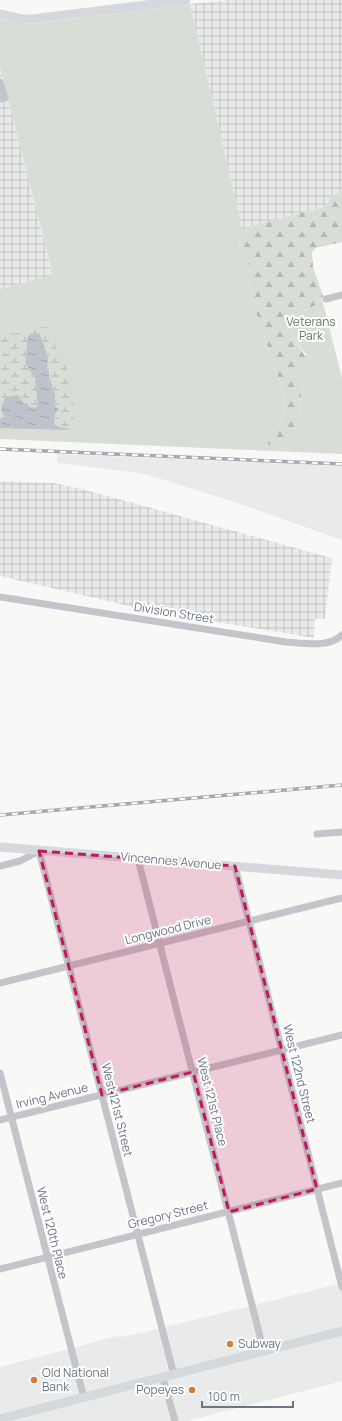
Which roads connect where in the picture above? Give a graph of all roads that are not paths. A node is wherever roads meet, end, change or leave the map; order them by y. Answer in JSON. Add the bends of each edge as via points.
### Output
{"nodes":[{"id":1,"x":186,"y":0,"type":"edge"},
{"id":2,"x":0,"y":14,"type":"edge"},
{"id":3,"x":0,"y":82,"type":"edge"},
{"id":4,"x":2,"y":98,"type":"edge"},
{"id":5,"x":342,"y":295,"type":"edge"},
{"id":6,"x":326,"y":299,"type":"dead end"},
{"id":7,"x":0,"y":596,"type":"edge"},
{"id":8,"x":342,"y":635,"type":"edge"},
{"id":9,"x":342,"y":832,"type":"edge"},
{"id":10,"x":318,"y":834,"type":"dead end"},
{"id":11,"x":0,"y":847,"type":"edge"},
{"id":12,"x":39,"y":851,"type":"junction"},
{"id":13,"x":138,"y":859,"type":"junction"},
{"id":14,"x":0,"y":866,"type":"edge"},
{"id":15,"x":235,"y":866,"type":"junction"},
{"id":16,"x":342,"y":875,"type":"edge"},
{"id":17,"x":342,"y":898,"type":"edge"},
{"id":18,"x":249,"y":921,"type":"junction"},
{"id":19,"x":160,"y":944,"type":"junction"},
{"id":20,"x":68,"y":966,"type":"junction"},
{"id":21,"x":0,"y":983,"type":"edge"},
{"id":22,"x":342,"y":1035,"type":"edge"},
{"id":23,"x":282,"y":1050,"type":"junction"},
{"id":24,"x":193,"y":1072,"type":"junction"},
{"id":25,"x":0,"y":1074,"type":"edge"},
{"id":26,"x":102,"y":1095,"type":"junction"},
{"id":27,"x":11,"y":1118,"type":"junction"},
{"id":28,"x":0,"y":1120,"type":"edge"},
{"id":29,"x":342,"y":1183,"type":"edge"},
{"id":30,"x":318,"y":1190,"type":"junction"},
{"id":31,"x":229,"y":1212,"type":"junction"},
{"id":32,"x":138,"y":1234,"type":"junction"},
{"id":33,"x":47,"y":1257,"type":"junction"},
{"id":34,"x":0,"y":1269,"type":"edge"},
{"id":35,"x":342,"y":1287,"type":"edge"},
{"id":36,"x":341,"y":1334,"type":"edge"},
{"id":37,"x":264,"y":1352,"type":"junction"},
{"id":38,"x":174,"y":1375,"type":"junction"},
{"id":39,"x":164,"y":1378,"type":"junction"},
{"id":40,"x":84,"y":1398,"type":"junction"},
{"id":41,"x":0,"y":1419,"type":"edge"},
{"id":42,"x":174,"y":1421,"type":"edge"}],
"edges":[{"from":1,"to":2,"type":"main road","via":[[32,19]]},
{"from":3,"to":4,"type":"street"},
{"from":5,"to":6,"type":"street"},
{"from":7,"to":8,"type":"street","name":"Division Street","via":[[286,642],[319,644],[336,640]]},
{"from":9,"to":10,"type":"street"},
{"from":11,"to":12,"type":"main road","name":"Vincennes Avenue"},
{"from":12,"to":13,"type":"main road","name":"Vincennes Avenue"},
{"from":12,"to":14,"type":"street","via":[[20,861]]},
{"from":12,"to":20,"type":"street","name":"West 121st Street"},
{"from":13,"to":15,"type":"main road","name":"Vincennes Avenue"},
{"from":13,"to":19,"type":"street","name":"West 121st Place"},
{"from":15,"to":16,"type":"main road","name":"Vincennes Avenue"},
{"from":15,"to":18,"type":"street","name":"West 122nd Street"},
{"from":17,"to":18,"type":"street","name":"Longwood Drive"},
{"from":18,"to":19,"type":"street","name":"Longwood Drive"},
{"from":18,"to":23,"type":"street","name":"West 122nd Street"},
{"from":19,"to":20,"type":"street","name":"Longwood Drive"},
{"from":19,"to":24,"type":"street","name":"West 121st Place"},
{"from":20,"to":21,"type":"street","name":"Longwood Drive"},
{"from":20,"to":26,"type":"street","name":"West 121st Street"},
{"from":22,"to":23,"type":"street","name":"Irving Avenue"},
{"from":23,"to":24,"type":"street","name":"Irving Avenue"},
{"from":23,"to":30,"type":"street","name":"West 122nd Street"},
{"from":24,"to":26,"type":"street","name":"Irving Avenue"},
{"from":24,"to":31,"type":"street","name":"West 121st Place"},
{"from":25,"to":27,"type":"street","name":"West 120th Place"},
{"from":26,"to":27,"type":"street","name":"Irving Avenue"},
{"from":26,"to":32,"type":"street","name":"West 121st Street"},
{"from":27,"to":28,"type":"street","name":"Irving Avenue"},
{"from":27,"to":33,"type":"street","name":"West 120th Place"},
{"from":29,"to":30,"type":"street","name":"Gregory Street"},
{"from":30,"to":31,"type":"street","name":"Gregory Street"},
{"from":30,"to":35,"type":"street","name":"West 122nd Street"},
{"from":31,"to":32,"type":"street","name":"Gregory Street"},
{"from":31,"to":37,"type":"street","name":"West 121st Place"},
{"from":32,"to":33,"type":"street","name":"Gregory Street"},
{"from":32,"to":38,"type":"street","name":"West 121st Street"},
{"from":33,"to":34,"type":"street","name":"Gregory Street"},
{"from":33,"to":40,"type":"street","name":"West 120th Place"},
{"from":36,"to":37,"type":"main road"},
{"from":37,"to":38,"type":"main road"},
{"from":38,"to":39,"type":"main road"},
{"from":39,"to":40,"type":"main road"},
{"from":39,"to":42,"type":"street"},
{"from":40,"to":41,"type":"main road"}]}
